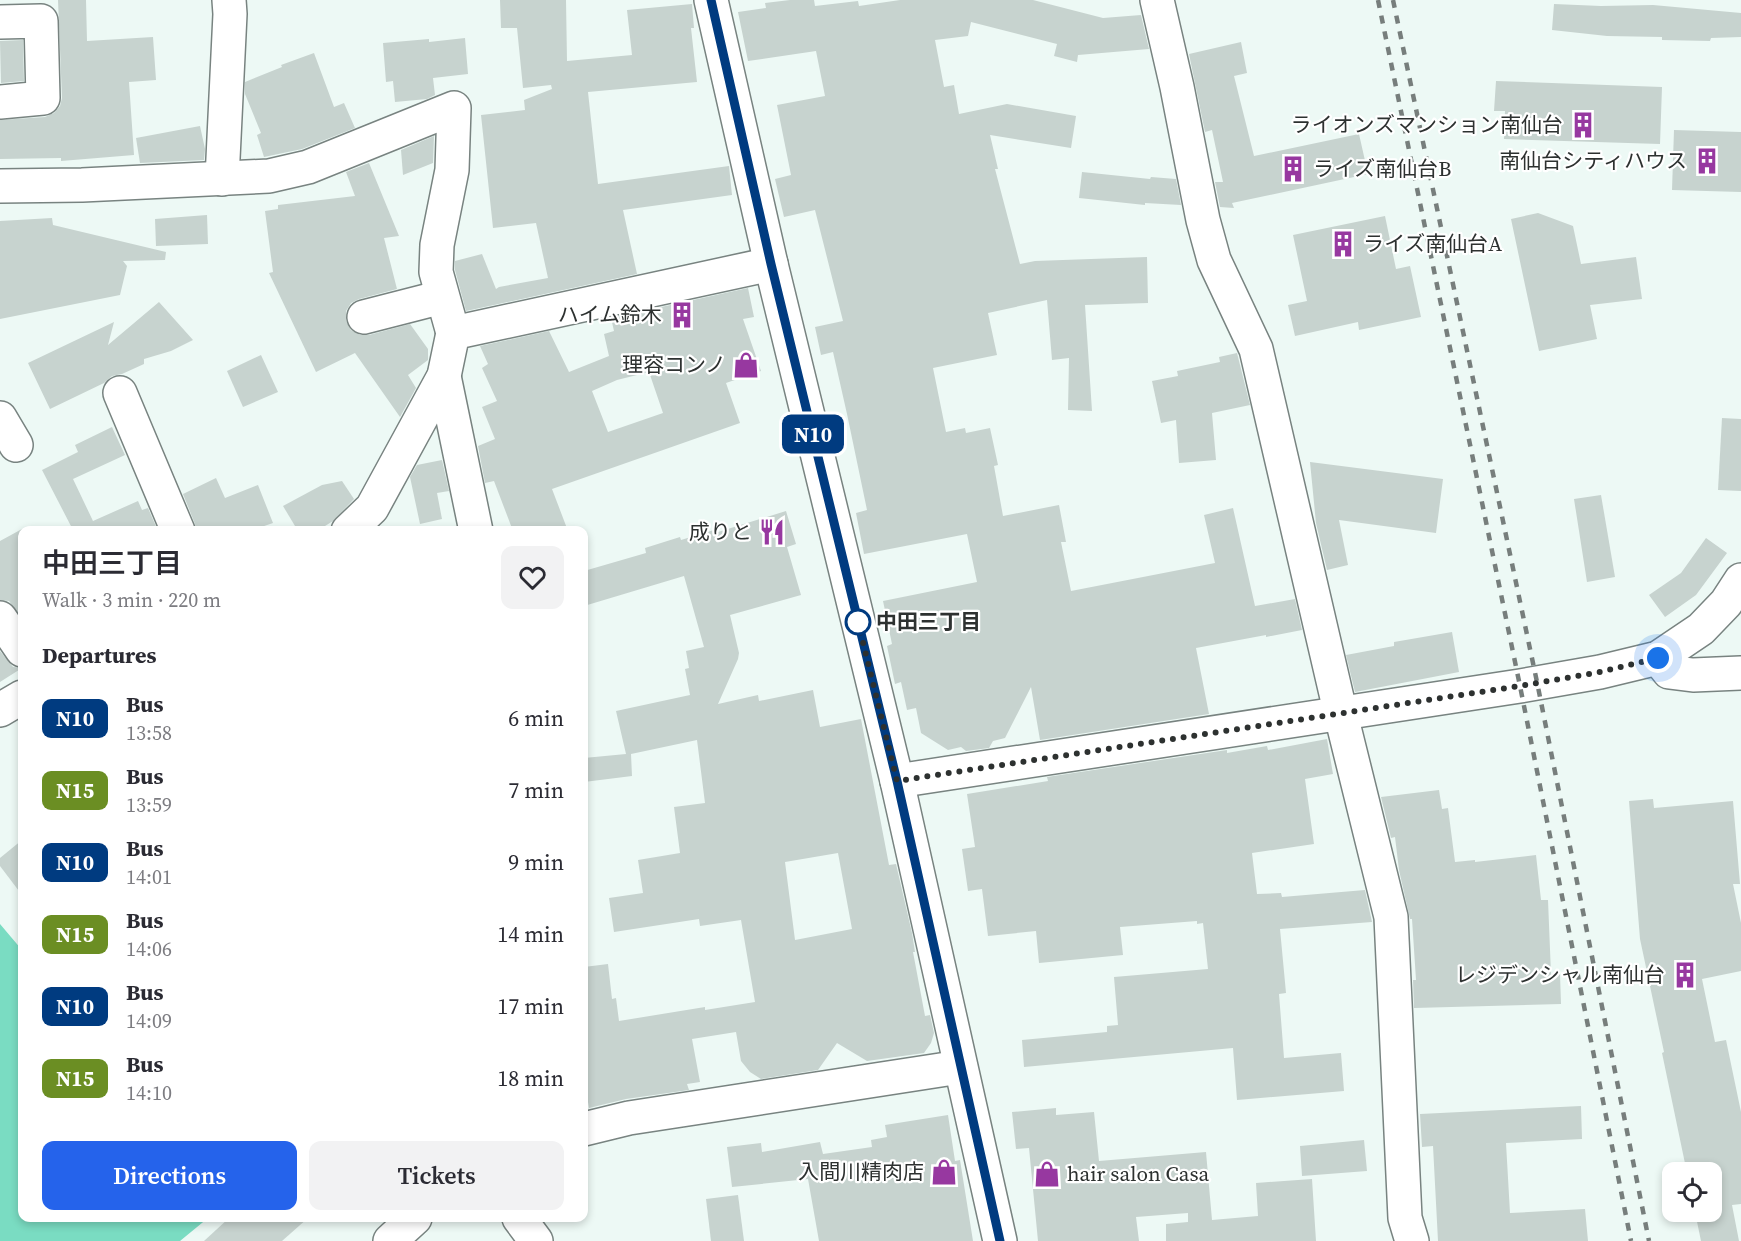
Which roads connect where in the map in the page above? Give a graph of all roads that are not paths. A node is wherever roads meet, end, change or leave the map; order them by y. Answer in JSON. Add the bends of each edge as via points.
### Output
{"nodes":[{"id":1,"x":229,"y":0,"type":"edge"},
{"id":2,"x":711,"y":0,"type":"edge"},
{"id":3,"x":1157,"y":0,"type":"edge"},
{"id":4,"x":0,"y":22,"type":"edge"},
{"id":5,"x":0,"y":102,"type":"edge"},
{"id":6,"x":222,"y":179,"type":"junction"},
{"id":7,"x":0,"y":186,"type":"edge"},
{"id":8,"x":771,"y":264,"type":"junction"},
{"id":9,"x":442,"y":297,"type":"junction"},
{"id":10,"x":364,"y":317,"type":"dead end"},
{"id":11,"x":453,"y":333,"type":"junction"},
{"id":12,"x":444,"y":376,"type":"junction"},
{"id":13,"x":120,"y":393,"type":"dead end"},
{"id":14,"x":176,"y":526,"type":"edge"},
{"id":15,"x":353,"y":526,"type":"edge"},
{"id":16,"x":475,"y":526,"type":"edge"},
{"id":17,"x":1741,"y":580,"type":"edge"},
{"id":18,"x":0,"y":618,"type":"edge"},
{"id":19,"x":18,"y":644,"type":"edge"},
{"id":20,"x":1658,"y":658,"type":"junction"},
{"id":21,"x":1741,"y":673,"type":"edge"},
{"id":22,"x":18,"y":699,"type":"edge"},
{"id":23,"x":0,"y":710,"type":"edge"},
{"id":24,"x":1341,"y":714,"type":"junction"},
{"id":25,"x":897,"y":781,"type":"junction"},
{"id":26,"x":960,"y":1067,"type":"junction"},
{"id":27,"x":588,"y":1129,"type":"edge"},
{"id":28,"x":411,"y":1222,"type":"edge"},
{"id":29,"x":522,"y":1222,"type":"edge"},
{"id":30,"x":390,"y":1241,"type":"edge"},
{"id":31,"x":536,"y":1241,"type":"edge"},
{"id":32,"x":1000,"y":1241,"type":"edge"},
{"id":33,"x":1412,"y":1241,"type":"edge"}],
"edges":[{"from":1,"to":6,"type":"street"},
{"from":2,"to":8,"type":"street"},
{"from":3,"to":24,"type":"street","via":[[1203,220],[1214,260],[1256,349]]},
{"from":4,"to":5,"type":"street","via":[[41,21],[43,99]]},
{"from":6,"to":7,"type":"street"},
{"from":6,"to":9,"type":"street","via":[[269,176],[308,166],[454,108],[452,170],[437,245],[436,272]]},
{"from":8,"to":11,"type":"street"},
{"from":8,"to":25,"type":"street"},
{"from":9,"to":10,"type":"street"},
{"from":9,"to":11,"type":"street"},
{"from":11,"to":12,"type":"street"},
{"from":12,"to":15,"type":"street","via":[[372,508]]},
{"from":12,"to":16,"type":"street"},
{"from":13,"to":14,"type":"street"},
{"from":17,"to":20,"type":"street","via":[[1701,629]]},
{"from":18,"to":19,"type":"street"},
{"from":20,"to":21,"type":"street","via":[[1669,672]]},
{"from":20,"to":24,"type":"street","via":[[1600,672]]},
{"from":22,"to":23,"type":"street"},
{"from":24,"to":25,"type":"street"},
{"from":24,"to":33,"type":"street","via":[[1391,917],[1405,1218]]},
{"from":25,"to":26,"type":"street"},
{"from":26,"to":27,"type":"street","via":[[629,1118]]},
{"from":26,"to":32,"type":"street"},
{"from":28,"to":30,"type":"street"},
{"from":29,"to":31,"type":"street"}]}
